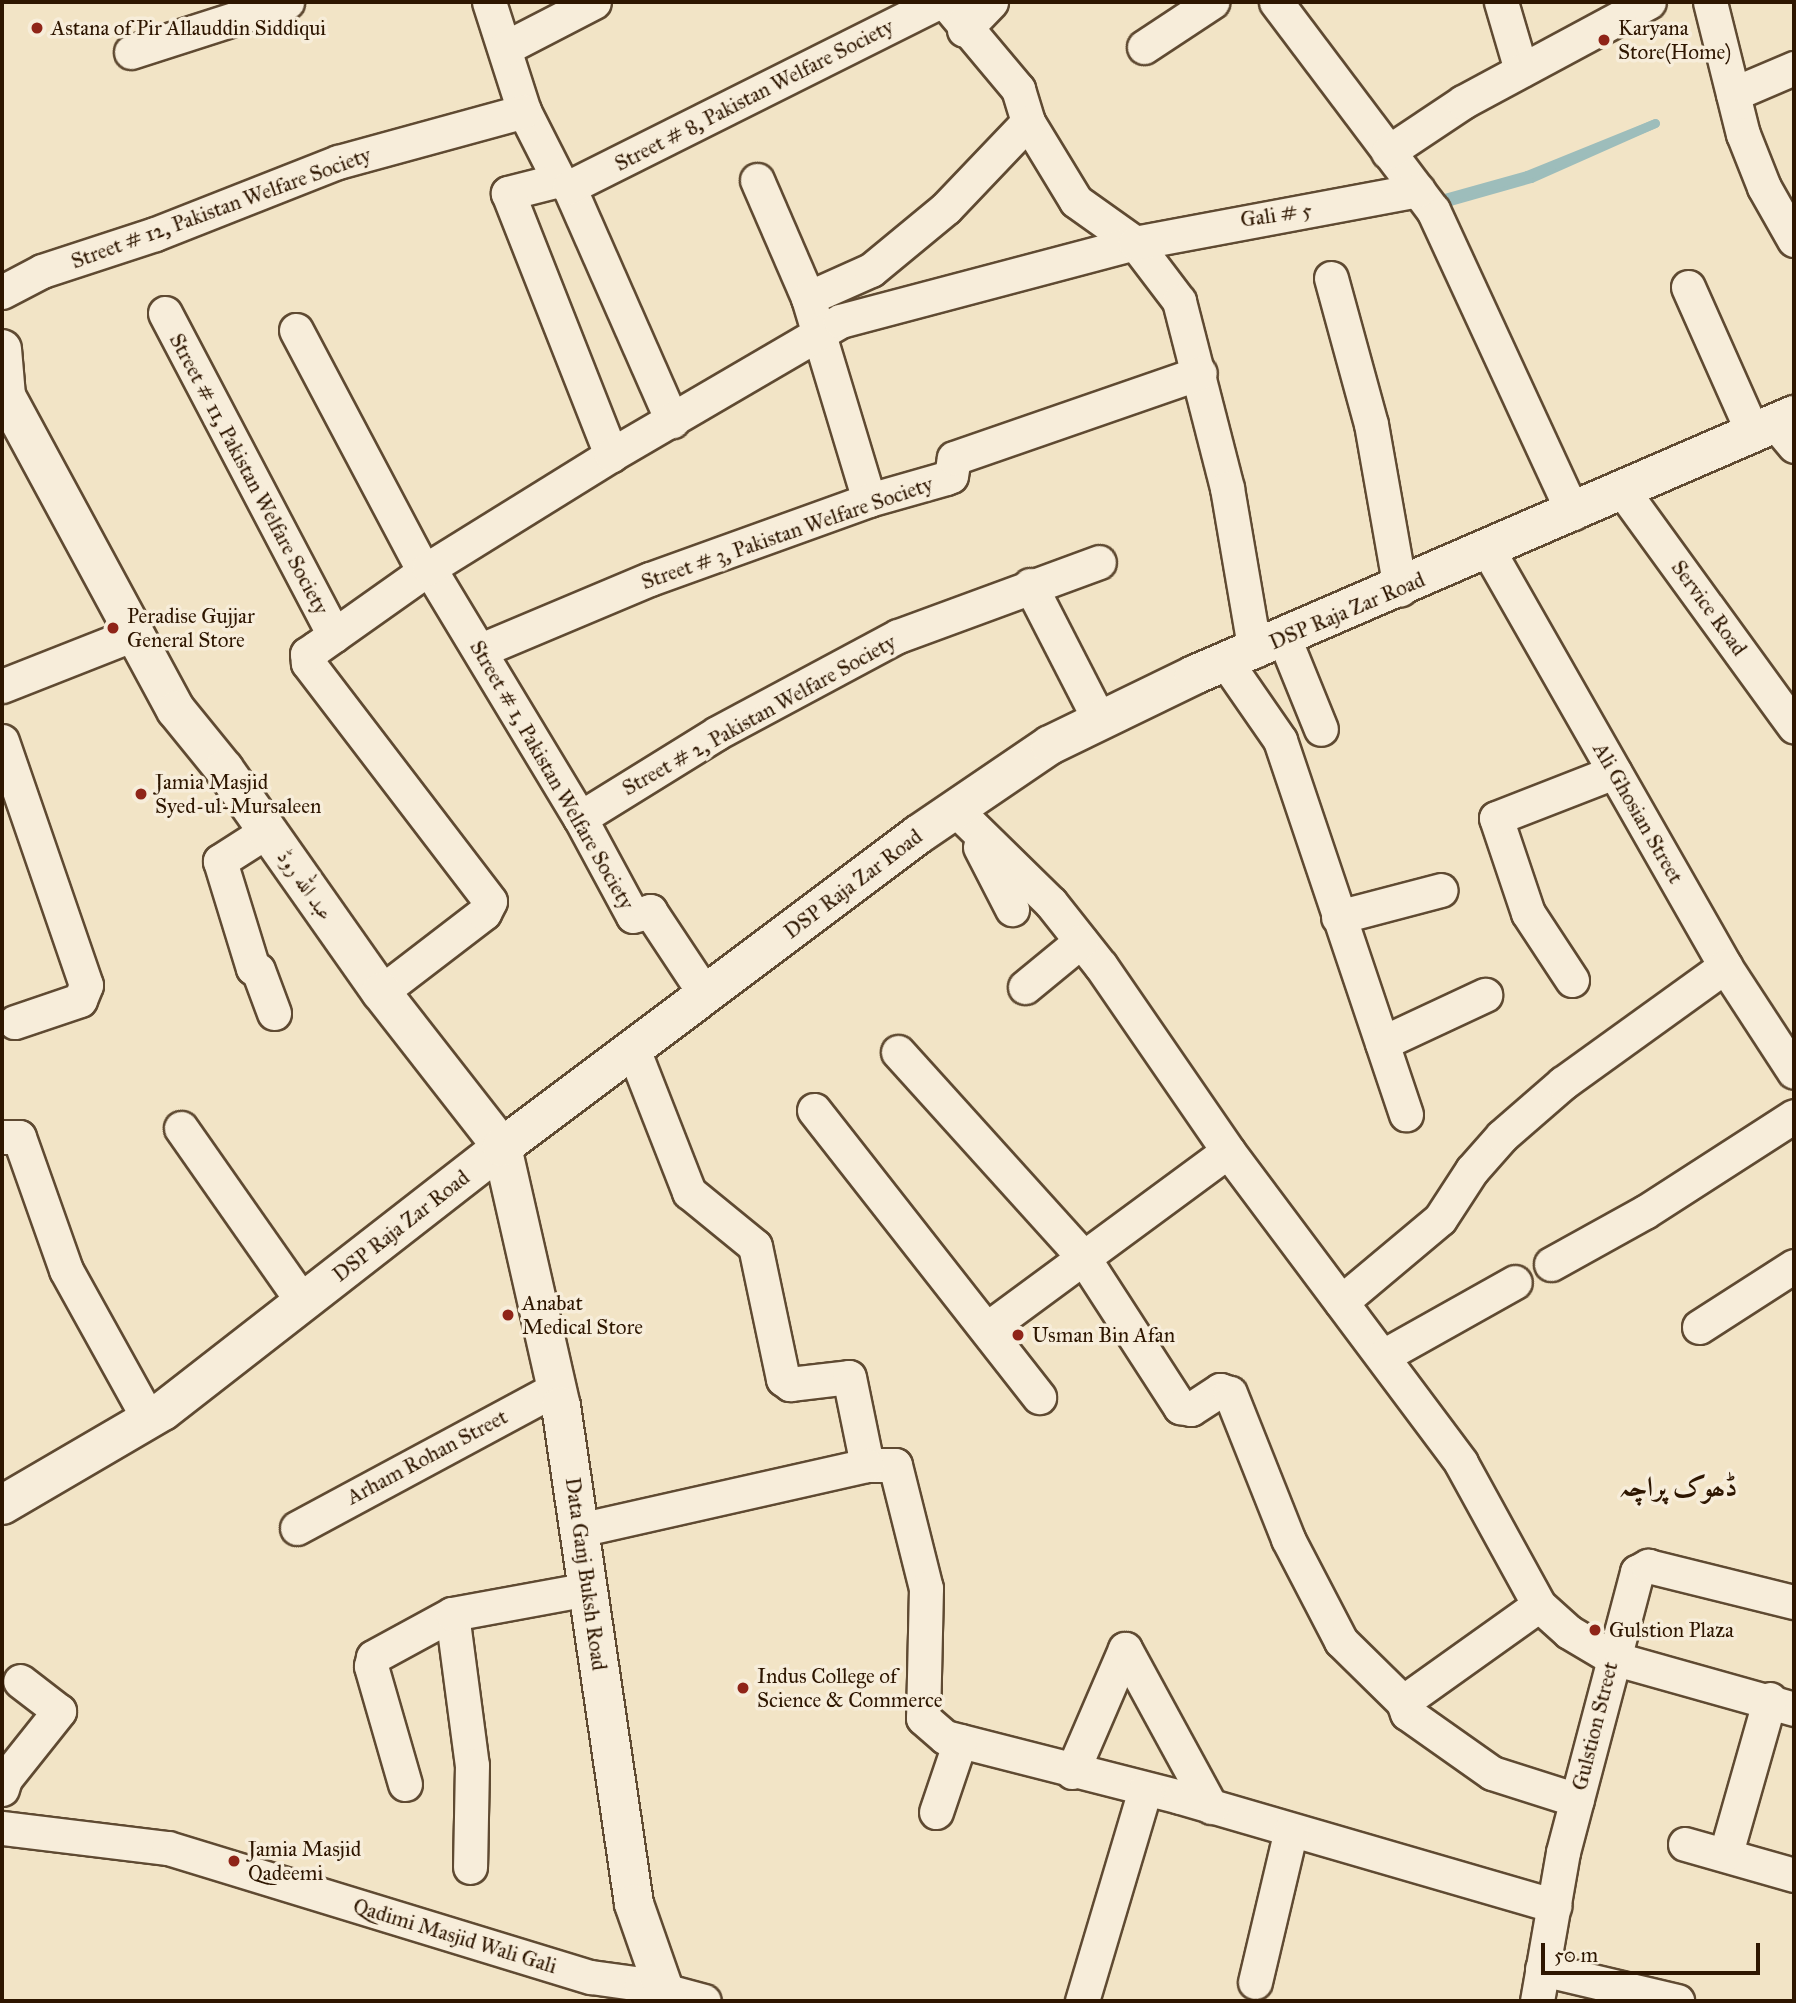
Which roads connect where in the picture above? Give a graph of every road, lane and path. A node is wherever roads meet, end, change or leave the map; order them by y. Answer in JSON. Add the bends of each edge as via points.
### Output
{"nodes":[{"id":1,"x":287,"y":2,"type":"edge"},
{"id":2,"x":489,"y":2,"type":"edge"},
{"id":3,"x":594,"y":2,"type":"edge"},
{"id":4,"x":939,"y":2,"type":"edge"},
{"id":5,"x":945,"y":2,"type":"edge"},
{"id":6,"x":991,"y":2,"type":"edge"},
{"id":7,"x":1212,"y":2,"type":"edge"},
{"id":8,"x":1276,"y":2,"type":"edge"},
{"id":9,"x":1501,"y":2,"type":"edge"},
{"id":10,"x":1649,"y":2,"type":"edge"},
{"id":11,"x":1710,"y":2,"type":"edge"},
{"id":12,"x":964,"y":30,"type":"junction"},
{"id":13,"x":1144,"y":47,"type":"dead end"},
{"id":14,"x":505,"y":48,"type":"junction"},
{"id":15,"x":131,"y":52,"type":"dead end"},
{"id":16,"x":1794,"y":68,"type":"edge"},
{"id":17,"x":1521,"y":70,"type":"junction"},
{"id":18,"x":1733,"y":94,"type":"junction"},
{"id":19,"x":524,"y":111,"type":"junction"},
{"id":20,"x":1028,"y":122,"type":"junction"},
{"id":21,"x":1388,"y":152,"type":"junction"},
{"id":22,"x":757,"y":180,"type":"dead end"},
{"id":23,"x":564,"y":183,"type":"junction"},
{"id":24,"x":1418,"y":190,"type":"junction"},
{"id":25,"x":1794,"y":240,"type":"edge"},
{"id":26,"x":1135,"y":243,"type":"junction"},
{"id":27,"x":1331,"y":278,"type":"dead end"},
{"id":28,"x":1688,"y":287,"type":"dead end"},
{"id":29,"x":2,"y":292,"type":"edge"},
{"id":30,"x":808,"y":298,"type":"junction"},
{"id":31,"x":165,"y":313,"type":"dead end"},
{"id":32,"x":296,"y":330,"type":"dead end"},
{"id":33,"x":819,"y":337,"type":"junction"},
{"id":34,"x":2,"y":349,"type":"edge"},
{"id":35,"x":1200,"y":373,"type":"junction"},
{"id":36,"x":671,"y":421,"type":"junction"},
{"id":37,"x":1779,"y":429,"type":"edge"},
{"id":38,"x":611,"y":455,"type":"junction"},
{"id":39,"x":1623,"y":491,"type":"junction"},
{"id":40,"x":869,"y":500,"type":"junction"},
{"id":41,"x":1573,"y":513,"type":"junction"},
{"id":42,"x":1488,"y":550,"type":"junction"},
{"id":43,"x":1099,"y":562,"type":"dead end"},
{"id":44,"x":427,"y":570,"type":"junction"},
{"id":45,"x":1030,"y":585,"type":"junction"},
{"id":46,"x":1400,"y":589,"type":"junction"},
{"id":47,"x":134,"y":635,"type":"junction"},
{"id":48,"x":334,"y":635,"type":"junction"},
{"id":49,"x":481,"y":650,"type":"junction"},
{"id":50,"x":1255,"y":650,"type":"junction"},
{"id":51,"x":2,"y":686,"type":"edge"},
{"id":52,"x":1100,"y":721,"type":"junction"},
{"id":53,"x":1794,"y":726,"type":"edge"},
{"id":54,"x":1321,"y":729,"type":"dead end"},
{"id":55,"x":2,"y":741,"type":"edge"},
{"id":56,"x":1614,"y":772,"type":"junction"},
{"id":57,"x":962,"y":816,"type":"junction"},
{"id":58,"x":580,"y":818,"type":"junction"},
{"id":59,"x":267,"y":831,"type":"junction"},
{"id":60,"x":1441,"y":890,"type":"dead end"},
{"id":61,"x":1012,"y":909,"type":"dead end"},
{"id":62,"x":1338,"y":917,"type":"junction"},
{"id":63,"x":1081,"y":941,"type":"junction"},
{"id":64,"x":1725,"y":967,"type":"junction"},
{"id":65,"x":1572,"y":980,"type":"dead end"},
{"id":66,"x":1026,"y":987,"type":"dead end"},
{"id":67,"x":380,"y":992,"type":"junction"},
{"id":68,"x":705,"y":994,"type":"junction"},
{"id":69,"x":1485,"y":995,"type":"dead end"},
{"id":70,"x":274,"y":1013,"type":"dead end"},
{"id":71,"x":15,"y":1022,"type":"dead end"},
{"id":72,"x":1382,"y":1043,"type":"junction"},
{"id":73,"x":633,"y":1049,"type":"junction"},
{"id":74,"x":898,"y":1052,"type":"dead end"},
{"id":75,"x":1794,"y":1072,"type":"edge"},
{"id":76,"x":814,"y":1110,"type":"dead end"},
{"id":77,"x":1406,"y":1114,"type":"dead end"},
{"id":78,"x":1794,"y":1116,"type":"edge"},
{"id":79,"x":181,"y":1128,"type":"dead end"},
{"id":80,"x":2,"y":1137,"type":"edge"},
{"id":81,"x":502,"y":1147,"type":"junction"},
{"id":82,"x":1228,"y":1151,"type":"junction"},
{"id":83,"x":1083,"y":1257,"type":"junction"},
{"id":84,"x":1550,"y":1264,"type":"dead end"},
{"id":85,"x":1794,"y":1266,"type":"edge"},
{"id":86,"x":1516,"y":1282,"type":"dead end"},
{"id":87,"x":303,"y":1302,"type":"junction"},
{"id":88,"x":1341,"y":1302,"type":"junction"},
{"id":89,"x":1699,"y":1327,"type":"dead end"},
{"id":90,"x":988,"y":1328,"type":"junction"},
{"id":91,"x":1383,"y":1356,"type":"junction"},
{"id":92,"x":557,"y":1388,"type":"junction"},
{"id":93,"x":1039,"y":1397,"type":"dead end"},
{"id":94,"x":149,"y":1420,"type":"junction"},
{"id":95,"x":867,"y":1465,"type":"junction"},
{"id":96,"x":2,"y":1505,"type":"edge"},
{"id":97,"x":297,"y":1528,"type":"dead end"},
{"id":98,"x":579,"y":1530,"type":"junction"},
{"id":99,"x":588,"y":1589,"type":"junction"},
{"id":100,"x":1794,"y":1602,"type":"edge"},
{"id":101,"x":1539,"y":1605,"type":"junction"},
{"id":102,"x":452,"y":1615,"type":"junction"},
{"id":103,"x":1613,"y":1658,"type":"junction"},
{"id":104,"x":20,"y":1681,"type":"dead end"},
{"id":105,"x":1403,"y":1702,"type":"junction"},
{"id":106,"x":1782,"y":1704,"type":"edge"},
{"id":107,"x":960,"y":1741,"type":"junction"},
{"id":108,"x":1072,"y":1772,"type":"junction"},
{"id":109,"x":405,"y":1784,"type":"dead end"},
{"id":110,"x":2,"y":1789,"type":"edge"},
{"id":111,"x":1145,"y":1789,"type":"junction"},
{"id":112,"x":1577,"y":1800,"type":"junction"},
{"id":113,"x":1211,"y":1807,"type":"junction"},
{"id":114,"x":936,"y":1812,"type":"dead end"},
{"id":115,"x":2,"y":1828,"type":"edge"},
{"id":116,"x":1291,"y":1830,"type":"junction"},
{"id":117,"x":1685,"y":1844,"type":"dead end"},
{"id":118,"x":1726,"y":1853,"type":"junction"},
{"id":119,"x":470,"y":1867,"type":"dead end"},
{"id":120,"x":1794,"y":1875,"type":"edge"},
{"id":121,"x":1554,"y":1906,"type":"junction"},
{"id":122,"x":1255,"y":1982,"type":"dead end"},
{"id":123,"x":1540,"y":1985,"type":"edge"},
{"id":124,"x":666,"y":1996,"type":"edge"},
{"id":125,"x":704,"y":2001,"type":"edge"},
{"id":126,"x":1082,"y":2001,"type":"edge"},
{"id":127,"x":1677,"y":2001,"type":"edge"}],
"edges":[{"from":1,"to":15,"type":"street"},
{"from":2,"to":14,"type":"street"},
{"from":3,"to":14,"type":"street"},
{"from":4,"to":23,"type":"street","name":"Street # 8, Pakistan Welfare Society"},
{"from":5,"to":12,"type":"street"},
{"from":6,"to":12,"type":"street"},
{"from":7,"to":13,"type":"street"},
{"from":8,"to":21,"type":"street"},
{"from":9,"to":17,"type":"street"},
{"from":10,"to":17,"type":"street"},
{"from":11,"to":18,"type":"street"},
{"from":12,"to":20,"type":"street","via":[[1018,89]]},
{"from":14,"to":19,"type":"street"},
{"from":16,"to":18,"type":"street"},
{"from":17,"to":21,"type":"street"},
{"from":18,"to":25,"type":"street","via":[[1764,187]]},
{"from":19,"to":23,"type":"street"},
{"from":19,"to":29,"type":"street","name":"Street # 12, Pakistan Welfare Society","via":[[338,162],[155,234],[42,271]]},
{"from":20,"to":26,"type":"street","via":[[1076,201]]},
{"from":20,"to":30,"type":"street","via":[[946,208],[871,270]]},
{"from":21,"to":24,"type":"street"},
{"from":22,"to":30,"type":"street"},
{"from":23,"to":36,"type":"street"},
{"from":23,"to":38,"type":"street","name":"Street # 8, Pakistan Welfare Society","via":[[508,193]]},
{"from":24,"to":26,"type":"street","name":"Gali # 5"},
{"from":24,"to":41,"type":"street","via":[[1433,210]]},
{"from":26,"to":33,"type":"street","name":"Gali # 5","via":[[845,319]]},
{"from":26,"to":35,"type":"street","via":[[1179,301]]},
{"from":27,"to":46,"type":"street","via":[[1371,425]]},
{"from":28,"to":37,"type":"street"},
{"from":30,"to":33,"type":"street"},
{"from":31,"to":48,"type":"street","name":"Street # 11, Pakistan Welfare Society"},
{"from":32,"to":44,"type":"street","name":"Street # 1, Pakistan Welfare Society"},
{"from":33,"to":36,"type":"street","name":"Gali # 5","via":[[719,389]]},
{"from":33,"to":40,"type":"street"},
{"from":34,"to":47,"type":"street","name":"عبد اللہ روڈ","via":[[6,396]]},
{"from":35,"to":40,"type":"street","name":"Street # 3, Pakistan Welfare Society","via":[[954,458],[951,476]]},
{"from":35,"to":50,"type":"street","via":[[1227,488]]},
{"from":36,"to":38,"type":"street","name":"Gali # 5"},
{"from":37,"to":39,"type":"street","name":"DSP Raja Zar Road"},
{"from":38,"to":44,"type":"street","name":"Gali # 5"},
{"from":39,"to":41,"type":"street","name":"DSP Raja Zar Road"},
{"from":39,"to":53,"type":"street","name":"Service Road"},
{"from":40,"to":49,"type":"street","name":"Street # 3, Pakistan Welfare Society","via":[[650,579]]},
{"from":41,"to":42,"type":"street","name":"DSP Raja Zar Road"},
{"from":42,"to":46,"type":"street","name":"DSP Raja Zar Road"},
{"from":42,"to":56,"type":"street","name":"Ali Ghosian Street"},
{"from":43,"to":45,"type":"street","name":"Street # 2, Pakistan Welfare Society"},
{"from":44,"to":48,"type":"street","name":"Gali # 5"},
{"from":44,"to":49,"type":"street","name":"Street # 1, Pakistan Welfare Society"},
{"from":45,"to":52,"type":"street"},
{"from":45,"to":58,"type":"street","name":"Street # 2, Pakistan Welfare Society","via":[[898,636],[717,733]]},
{"from":46,"to":50,"type":"street","name":"DSP Raja Zar Road"},
{"from":47,"to":51,"type":"street"},
{"from":47,"to":59,"type":"street","name":"عبد اللہ روڈ","via":[[176,710]]},
{"from":48,"to":67,"type":"street","name":"Gali # 5","via":[[307,654],[308,663],[490,901],[484,914]]},
{"from":49,"to":58,"type":"street","name":"Street # 1, Pakistan Welfare Society"},
{"from":50,"to":52,"type":"street","name":"DSP Raja Zar Road"},
{"from":50,"to":54,"type":"street"},
{"from":50,"to":62,"type":"street"},
{"from":52,"to":57,"type":"street","name":"DSP Raja Zar Road","via":[[1050,745]]},
{"from":55,"to":71,"type":"street","via":[[86,985],[80,1000]]},
{"from":56,"to":64,"type":"street","name":"Ali Ghosian Street"},
{"from":56,"to":65,"type":"street","via":[[1496,818],[1528,913]]},
{"from":57,"to":61,"type":"street"},
{"from":57,"to":63,"type":"street","via":[[1051,903]]},
{"from":57,"to":68,"type":"street","name":"DSP Raja Zar Road"},
{"from":58,"to":68,"type":"street","name":"Street # 1, Pakistan Welfare Society","via":[[633,916],[650,911]]},
{"from":59,"to":67,"type":"street","name":"عبد اللہ روڈ"},
{"from":59,"to":70,"type":"street","via":[[220,861],[253,968],[258,970]]},
{"from":60,"to":62,"type":"street"},
{"from":62,"to":72,"type":"street"},
{"from":63,"to":66,"type":"street"},
{"from":63,"to":82,"type":"street"},
{"from":64,"to":75,"type":"street","name":"Ali Ghosian Street"},
{"from":64,"to":88,"type":"street","via":[[1563,1083],[1512,1127],[1472,1170],[1440,1219]]},
{"from":67,"to":81,"type":"street","name":"عبد اللہ روڈ"},
{"from":68,"to":73,"type":"street","name":"DSP Raja Zar Road"},
{"from":69,"to":72,"type":"street"},
{"from":72,"to":77,"type":"street"},
{"from":73,"to":81,"type":"street","name":"DSP Raja Zar Road"},
{"from":73,"to":95,"type":"street","via":[[689,1192],[755,1246],[783,1379],[790,1384],[849,1377]]},
{"from":74,"to":83,"type":"street"},
{"from":76,"to":90,"type":"street"},
{"from":78,"to":84,"type":"street","via":[[1645,1212]]},
{"from":79,"to":87,"type":"street"},
{"from":80,"to":94,"type":"street","via":[[19,1137],[66,1270]]},
{"from":81,"to":87,"type":"street","name":"DSP Raja Zar Road"},
{"from":81,"to":92,"type":"street","name":"Data Ganj Buksh Road"},
{"from":82,"to":83,"type":"street"},
{"from":82,"to":88,"type":"street"},
{"from":83,"to":90,"type":"street"},
{"from":83,"to":105,"type":"street","via":[[1180,1406],[1191,1409],[1220,1390],[1230,1393],[1288,1539],[1341,1641]]},
{"from":85,"to":89,"type":"street"},
{"from":86,"to":91,"type":"street"},
{"from":87,"to":94,"type":"street","name":"DSP Raja Zar Road"},
{"from":88,"to":91,"type":"street"},
{"from":90,"to":93,"type":"street"},
{"from":91,"to":101,"type":"street","via":[[1461,1464]]},
{"from":92,"to":97,"type":"street","name":"Arham Rohan Street"},
{"from":92,"to":98,"type":"street","name":"Data Ganj Buksh Road"},
{"from":94,"to":96,"type":"street","name":"DSP Raja Zar Road"},
{"from":95,"to":98,"type":"street"},
{"from":95,"to":107,"type":"street","via":[[895,1465],[926,1588],[923,1718],[945,1737]]},
{"from":98,"to":99,"type":"street","name":"Data Ganj Buksh Road"},
{"from":99,"to":102,"type":"street"},
{"from":99,"to":124,"type":"street","name":"Data Ganj Buksh Road","via":[[634,1904]]},
{"from":100,"to":103,"type":"street","name":"Gulstion Street","via":[[1640,1567]]},
{"from":101,"to":103,"type":"street","via":[[1569,1632]]},
{"from":101,"to":105,"type":"street"},
{"from":102,"to":109,"type":"street","via":[[373,1657],[371,1666]]},
{"from":102,"to":119,"type":"street","via":[[472,1765]]},
{"from":103,"to":106,"type":"street"},
{"from":103,"to":112,"type":"street","name":"Gulstion Street"},
{"from":104,"to":110,"type":"street","via":[[60,1711],[5,1779]]},
{"from":105,"to":112,"type":"street","via":[[1407,1713],[1492,1773]]},
{"from":106,"to":118,"type":"street"},
{"from":107,"to":108,"type":"street"},
{"from":107,"to":114,"type":"street"},
{"from":108,"to":111,"type":"street"},
{"from":108,"to":113,"type":"street","via":[[1120,1652],[1125,1650]]},
{"from":111,"to":113,"type":"street"},
{"from":111,"to":126,"type":"street"},
{"from":112,"to":121,"type":"street","name":"Gulstion Street"},
{"from":113,"to":116,"type":"street"},
{"from":115,"to":124,"type":"street","name":"Qadimi Masjid Wali Gali","via":[[168,1848]]},
{"from":116,"to":121,"type":"street"},
{"from":116,"to":122,"type":"street"},
{"from":117,"to":118,"type":"street"},
{"from":118,"to":120,"type":"street"},
{"from":121,"to":123,"type":"street","name":"Gulstion Street"},
{"from":123,"to":127,"type":"street"},
{"from":124,"to":125,"type":"street","name":"Qadimi Masjid Wali Gali"}]}
